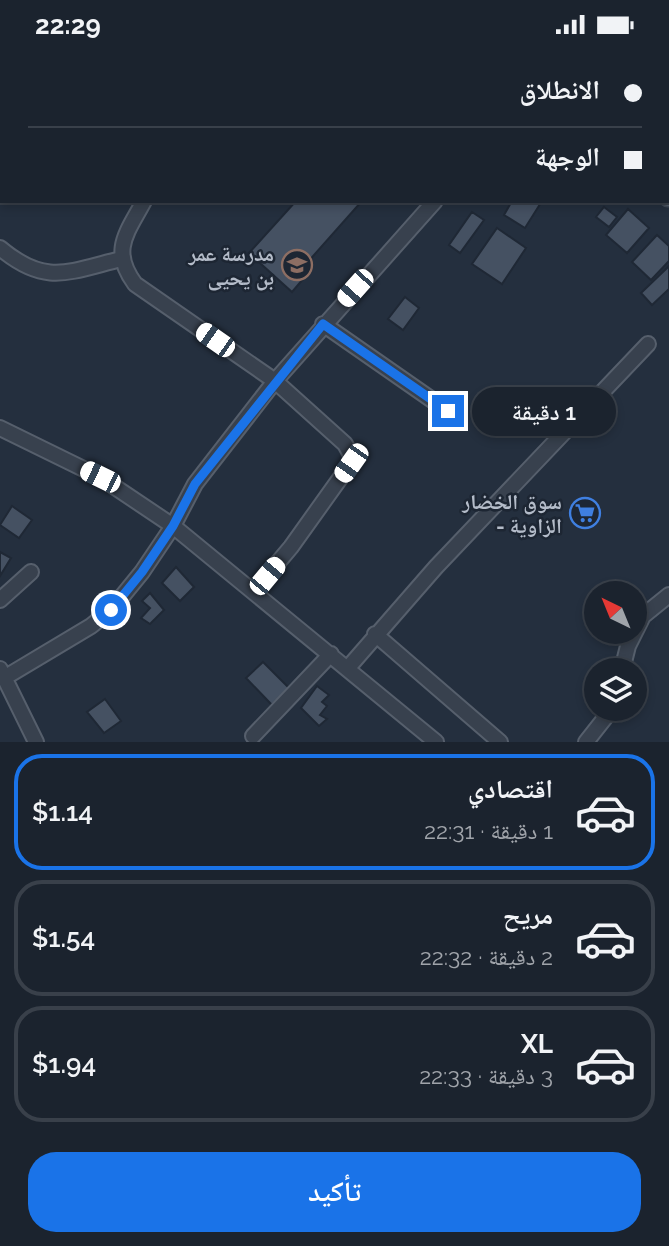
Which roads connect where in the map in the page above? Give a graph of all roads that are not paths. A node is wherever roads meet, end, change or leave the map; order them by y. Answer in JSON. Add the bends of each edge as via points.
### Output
{"nodes":[{"id":1,"x":143,"y":203,"type":"edge"},
{"id":2,"x":433,"y":203,"type":"edge"},
{"id":3,"x":0,"y":248,"type":"edge"},
{"id":4,"x":121,"y":259,"type":"junction"},
{"id":5,"x":323,"y":324,"type":"junction"},
{"id":6,"x":648,"y":344,"type":"dead end"},
{"id":7,"x":275,"y":381,"type":"junction"},
{"id":8,"x":448,"y":411,"type":"dead end"},
{"id":9,"x":0,"y":428,"type":"edge"},
{"id":10,"x":173,"y":526,"type":"junction"},
{"id":11,"x":30,"y":572,"type":"dead end"},
{"id":12,"x":254,"y":591,"type":"junction"},
{"id":13,"x":669,"y":595,"type":"edge"},
{"id":14,"x":0,"y":600,"type":"edge"},
{"id":15,"x":648,"y":612,"type":"edge"},
{"id":16,"x":375,"y":634,"type":"junction"},
{"id":17,"x":331,"y":654,"type":"junction"},
{"id":18,"x":347,"y":669,"type":"junction"},
{"id":19,"x":2,"y":673,"type":"edge"},
{"id":20,"x":603,"y":721,"type":"edge"},
{"id":21,"x":253,"y":736,"type":"dead end"},
{"id":22,"x":36,"y":742,"type":"edge"},
{"id":23,"x":436,"y":742,"type":"edge"},
{"id":24,"x":500,"y":742,"type":"edge"},
{"id":25,"x":586,"y":742,"type":"edge"}],
"edges":[{"from":1,"to":4,"type":"street","via":[[125,236]]},
{"from":2,"to":5,"type":"street"},
{"from":3,"to":4,"type":"street","via":[[29,269],[48,274]]},
{"from":4,"to":7,"type":"street","via":[[135,284]]},
{"from":5,"to":7,"type":"street"},
{"from":5,"to":8,"type":"street"},
{"from":6,"to":16,"type":"street"},
{"from":7,"to":10,"type":"street","via":[[195,484]]},
{"from":7,"to":12,"type":"street","via":[[345,444],[352,457],[291,547]]},
{"from":9,"to":10,"type":"street","via":[[100,477]]},
{"from":10,"to":12,"type":"street"},
{"from":10,"to":19,"type":"street","via":[[142,572],[101,619]]},
{"from":11,"to":14,"type":"street"},
{"from":12,"to":17,"type":"street"},
{"from":13,"to":15,"type":"street"},
{"from":16,"to":18,"type":"street"},
{"from":16,"to":24,"type":"street"},
{"from":17,"to":18,"type":"street"},
{"from":17,"to":21,"type":"street"},
{"from":18,"to":23,"type":"street"},
{"from":19,"to":22,"type":"street"},
{"from":20,"to":25,"type":"street"}]}
